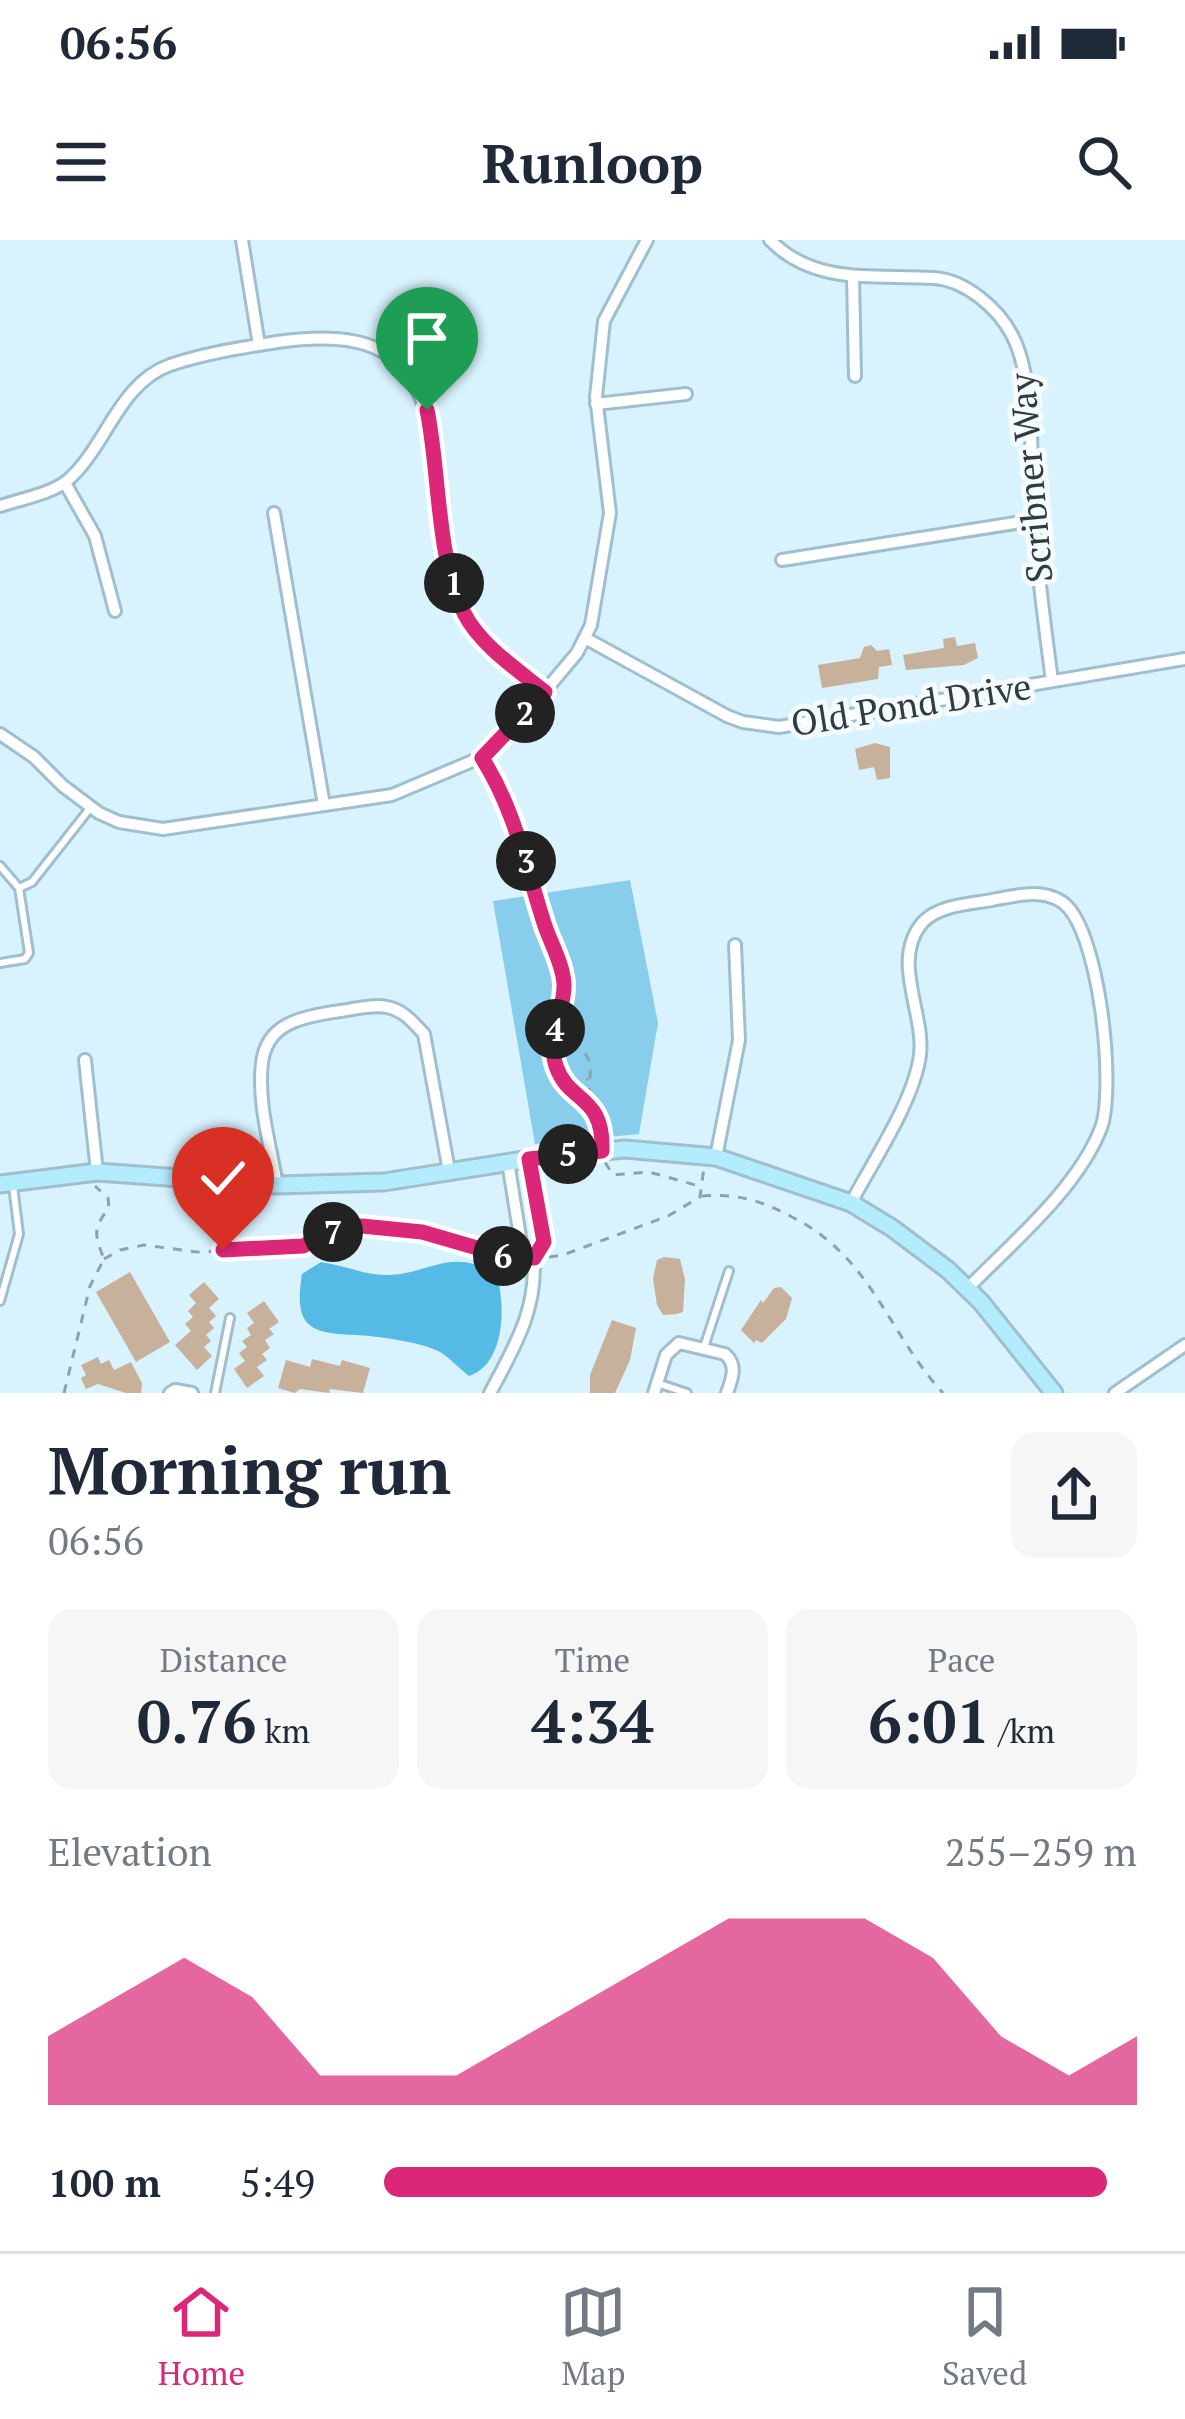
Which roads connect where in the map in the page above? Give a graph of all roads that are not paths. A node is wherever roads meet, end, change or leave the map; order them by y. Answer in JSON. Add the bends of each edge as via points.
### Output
{"nodes":[{"id":1,"x":242,"y":240,"type":"edge"},
{"id":2,"x":770,"y":240,"type":"edge"},
{"id":3,"x":643,"y":241,"type":"edge"},
{"id":4,"x":853,"y":277,"type":"junction"},
{"id":5,"x":419,"y":321,"type":"dead end"},
{"id":6,"x":259,"y":345,"type":"junction"},
{"id":7,"x":392,"y":356,"type":"junction"},
{"id":8,"x":855,"y":376,"type":"dead end"},
{"id":9,"x":686,"y":394,"type":"dead end"},
{"id":10,"x":596,"y":404,"type":"junction"},
{"id":11,"x":65,"y":483,"type":"junction"},
{"id":12,"x":0,"y":506,"type":"edge"},
{"id":13,"x":274,"y":513,"type":"dead end"},
{"id":14,"x":1034,"y":520,"type":"junction"},
{"id":15,"x":782,"y":560,"type":"dead end"},
{"id":16,"x":115,"y":611,"type":"dead end"},
{"id":17,"x":585,"y":638,"type":"junction"},
{"id":18,"x":1185,"y":659,"type":"edge"},
{"id":19,"x":1052,"y":681,"type":"junction"},
{"id":20,"x":545,"y":692,"type":"junction"},
{"id":21,"x":0,"y":734,"type":"edge"},
{"id":22,"x":482,"y":758,"type":"junction"},
{"id":23,"x":324,"y":805,"type":"junction"},
{"id":24,"x":91,"y":807,"type":"junction"},
{"id":25,"x":0,"y":866,"type":"edge"},
{"id":26,"x":19,"y":888,"type":"junction"},
{"id":27,"x":538,"y":902,"type":"road end"},
{"id":28,"x":735,"y":945,"type":"dead end"},
{"id":29,"x":0,"y":963,"type":"edge"},
{"id":30,"x":85,"y":1060,"type":"dead end"},
{"id":31,"x":711,"y":1156,"type":"junction"},
{"id":32,"x":529,"y":1159,"type":"junction"},
{"id":33,"x":508,"y":1162,"type":"junction"},
{"id":34,"x":448,"y":1171,"type":"junction"},
{"id":35,"x":96,"y":1178,"type":"junction"},
{"id":36,"x":6,"y":1183,"type":"edge"},
{"id":37,"x":277,"y":1185,"type":"junction"},
{"id":38,"x":851,"y":1203,"type":"junction"},
{"id":39,"x":534,"y":1256,"type":"junction"},
{"id":40,"x":729,"y":1271,"type":"dead end"},
{"id":41,"x":968,"y":1289,"type":"junction"},
{"id":42,"x":0,"y":1301,"type":"edge"},
{"id":43,"x":230,"y":1318,"type":"dead end"},
{"id":44,"x":1185,"y":1345,"type":"edge"},
{"id":45,"x":704,"y":1348,"type":"junction"},
{"id":46,"x":656,"y":1388,"type":"edge"},
{"id":47,"x":170,"y":1393,"type":"edge"},
{"id":48,"x":192,"y":1393,"type":"edge"},
{"id":49,"x":214,"y":1393,"type":"edge"},
{"id":50,"x":490,"y":1393,"type":"edge"},
{"id":51,"x":687,"y":1393,"type":"edge"},
{"id":52,"x":727,"y":1393,"type":"edge"},
{"id":53,"x":1054,"y":1393,"type":"edge"},
{"id":54,"x":1115,"y":1393,"type":"edge"}],
"edges":[{"from":1,"to":6,"type":"street"},
{"from":2,"to":4,"type":"street","name":"Scribner Way","via":[[815,271]]},
{"from":3,"to":10,"type":"street","via":[[604,321]]},
{"from":4,"to":8,"type":"street"},
{"from":4,"to":14,"type":"street","name":"Scribner Way","via":[[943,278],[984,300],[1013,336],[1025,383]]},
{"from":5,"to":7,"type":"street"},
{"from":6,"to":7,"type":"street","via":[[346,338]]},
{"from":6,"to":11,"type":"street","via":[[162,368],[130,394]]},
{"from":7,"to":20,"type":"street","via":[[427,410],[449,568],[465,616]]},
{"from":9,"to":10,"type":"street"},
{"from":10,"to":17,"type":"street","via":[[610,513]]},
{"from":11,"to":12,"type":"street"},
{"from":11,"to":16,"type":"street","via":[[95,536]]},
{"from":13,"to":23,"type":"street"},
{"from":14,"to":15,"type":"street"},
{"from":14,"to":19,"type":"street","name":"Scribner Way"},
{"from":17,"to":19,"type":"street","name":"Old Pond Drive","via":[[760,726]]},
{"from":17,"to":20,"type":"street"},
{"from":18,"to":19,"type":"street","name":"Old Pond Drive"},
{"from":20,"to":22,"type":"street"},
{"from":21,"to":24,"type":"street"},
{"from":22,"to":23,"type":"street","via":[[392,795]]},
{"from":22,"to":27,"type":"street","via":[[506,795]]},
{"from":23,"to":24,"type":"street","via":[[163,830],[119,823]]},
{"from":24,"to":26,"type":"lane"},
{"from":25,"to":26,"type":"lane"},
{"from":26,"to":29,"type":"lane","via":[[28,956]]},
{"from":28,"to":31,"type":"street","via":[[739,1040]]},
{"from":30,"to":35,"type":"street"},
{"from":31,"to":32,"type":"street","via":[[625,1149]]},
{"from":31,"to":38,"type":"street"},
{"from":32,"to":33,"type":"street"},
{"from":32,"to":39,"type":"street","via":[[544,1242]]},
{"from":33,"to":34,"type":"street"},
{"from":33,"to":39,"type":"street","via":[[521,1243]]},
{"from":34,"to":37,"type":"street"},
{"from":34,"to":37,"type":"street","via":[[424,1034],[410,1017],[372,1006],[301,1017],[271,1038],[262,1085]]},
{"from":35,"to":36,"type":"street"},
{"from":35,"to":37,"type":"street"},
{"from":36,"to":42,"type":"lane","via":[[19,1234]]},
{"from":38,"to":41,"type":"street"},
{"from":38,"to":41,"type":"street","via":[[920,1054],[909,959],[925,920],[951,907],[1027,894],[1066,904],[1088,939],[1108,1054],[1102,1126],[1064,1188]]},
{"from":39,"to":50,"type":"street","via":[[526,1320]]},
{"from":40,"to":45,"type":"lane"},
{"from":41,"to":53,"type":"street"},
{"from":43,"to":49,"type":"lane"},
{"from":44,"to":54,"type":"street"},
{"from":45,"to":46,"type":"street","via":[[671,1347]]},
{"from":45,"to":52,"type":"street","via":[[731,1359]]},
{"from":46,"to":51,"type":"lane"},
{"from":47,"to":48,"type":"street"}]}
